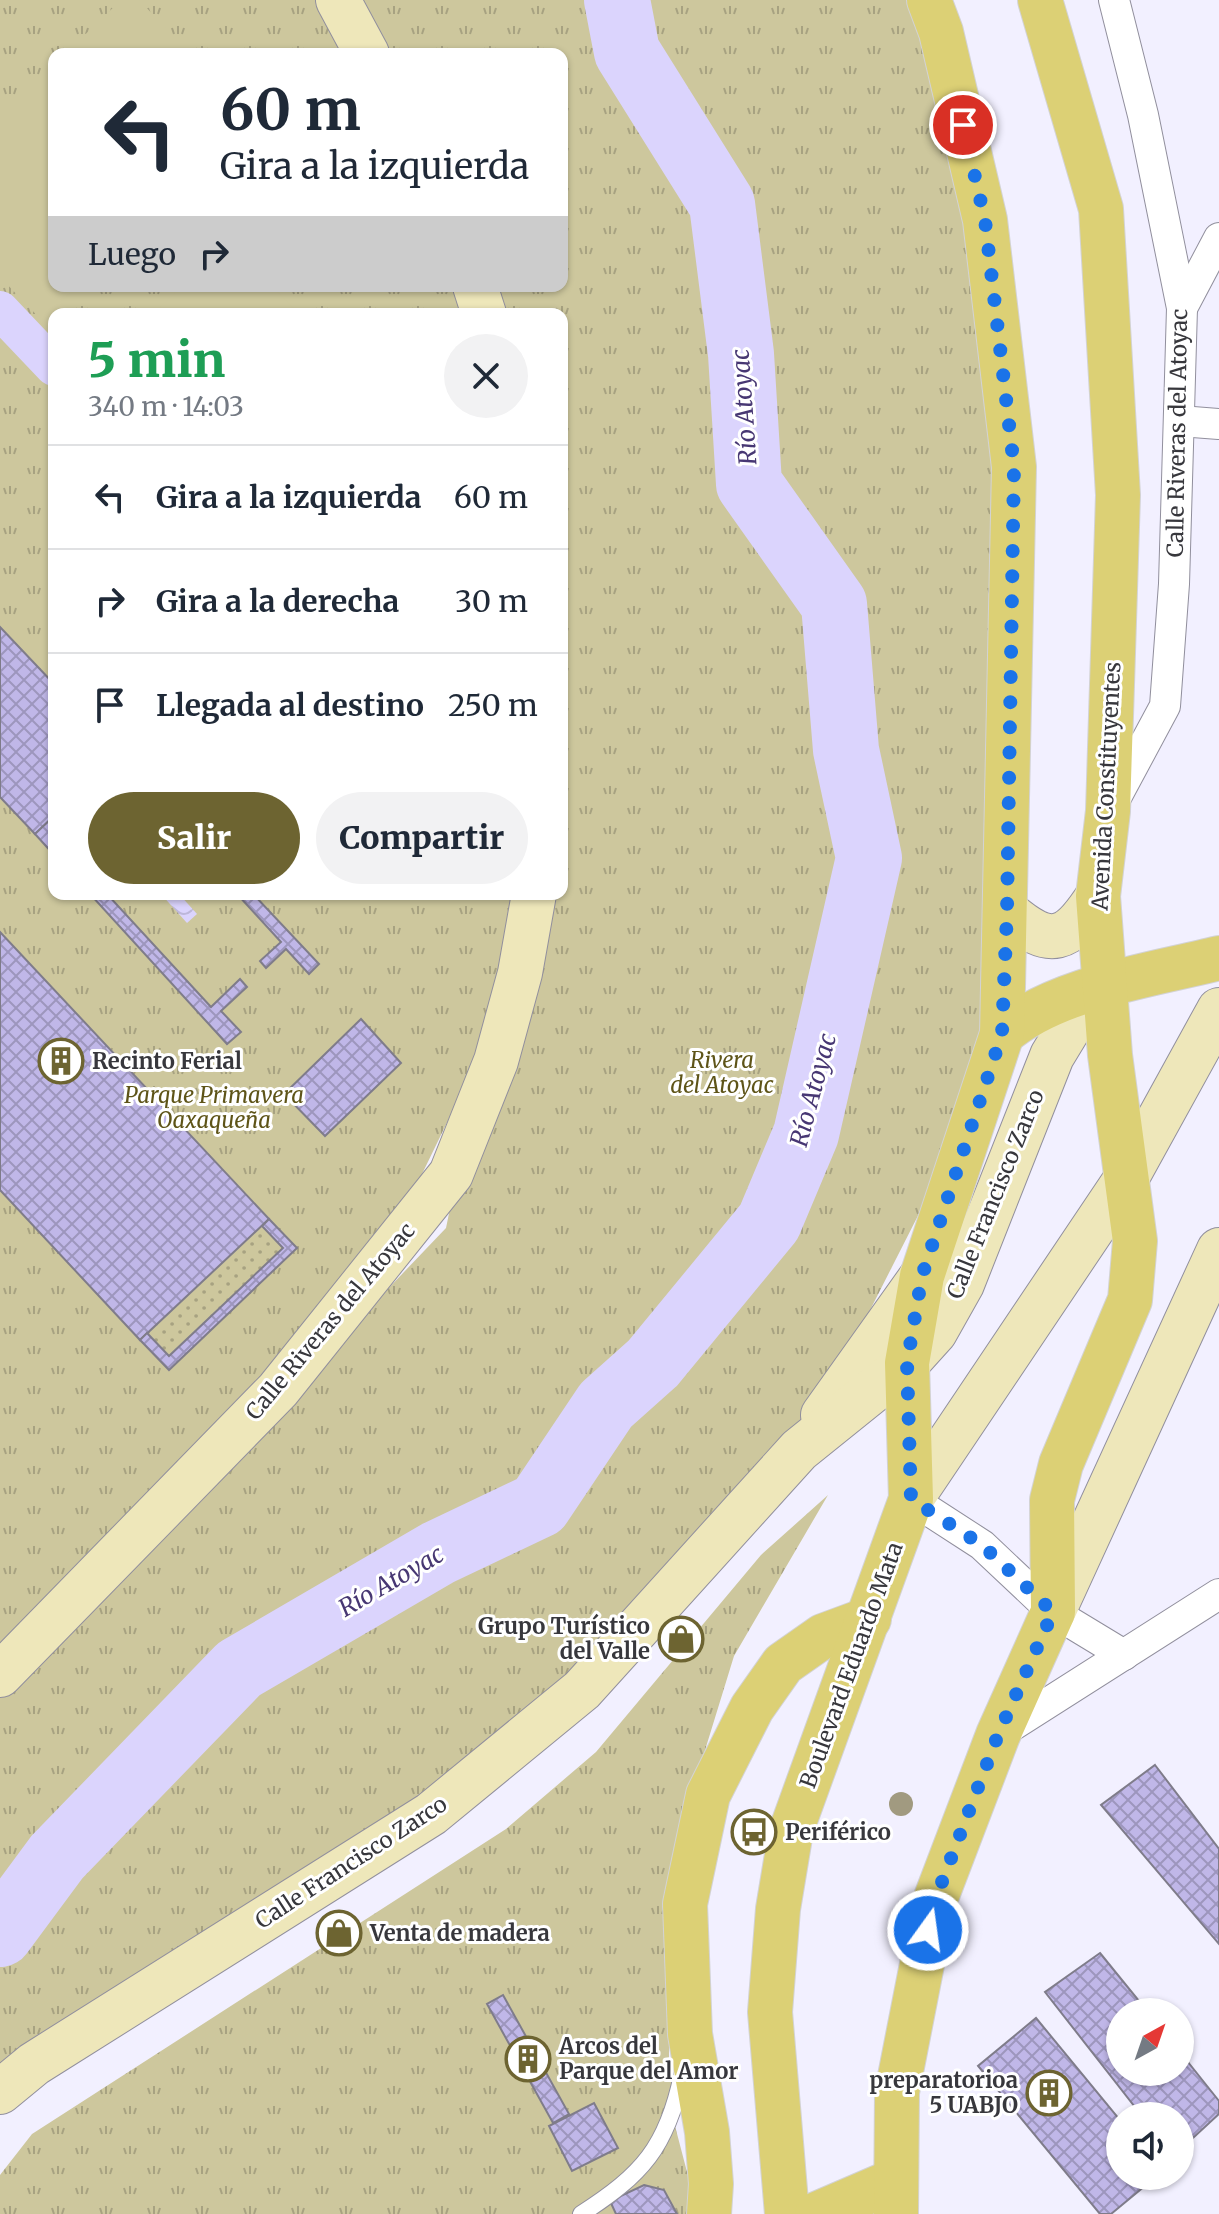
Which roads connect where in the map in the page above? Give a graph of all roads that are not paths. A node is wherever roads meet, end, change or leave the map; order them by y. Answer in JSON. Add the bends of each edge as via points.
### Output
{"nodes":[{"id":1,"x":338,"y":0,"type":"edge"},
{"id":2,"x":929,"y":0,"type":"edge"},
{"id":3,"x":1040,"y":0,"type":"edge"},
{"id":4,"x":1114,"y":0,"type":"edge"},
{"id":5,"x":364,"y":48,"type":"edge"},
{"id":6,"x":1219,"y":238,"type":"edge"},
{"id":7,"x":1182,"y":308,"type":"junction"},
{"id":8,"x":1180,"y":421,"type":"junction"},
{"id":9,"x":1219,"y":424,"type":"edge"},
{"id":10,"x":1108,"y":811,"type":"junction"},
{"id":11,"x":1098,"y":896,"type":"junction"},
{"id":12,"x":533,"y":900,"type":"edge"},
{"id":13,"x":1007,"y":912,"type":"junction"},
{"id":14,"x":1219,"y":958,"type":"edge"},
{"id":15,"x":1103,"y":987,"type":"junction"},
{"id":16,"x":1219,"y":1010,"type":"edge"},
{"id":17,"x":1002,"y":1034,"type":"junction"},
{"id":18,"x":1126,"y":1179,"type":"junction"},
{"id":19,"x":1219,"y":1250,"type":"edge"},
{"id":20,"x":922,"y":1276,"type":"junction"},
{"id":21,"x":907,"y":1363,"type":"junction"},
{"id":22,"x":799,"y":1450,"type":"junction"},
{"id":23,"x":911,"y":1499,"type":"junction"},
{"id":24,"x":1219,"y":1594,"type":"edge"},
{"id":25,"x":1053,"y":1612,"type":"junction"},
{"id":26,"x":869,"y":1619,"type":"junction"},
{"id":27,"x":1124,"y":1655,"type":"junction"},
{"id":28,"x":0,"y":1675,"type":"edge"},
{"id":29,"x":998,"y":1735,"type":"junction"},
{"id":30,"x":690,"y":2034,"type":"junction"},
{"id":31,"x":0,"y":2092,"type":"edge"},
{"id":32,"x":896,"y":2197,"type":"edge"},
{"id":33,"x":581,"y":2214,"type":"edge"},
{"id":34,"x":709,"y":2214,"type":"edge"},
{"id":35,"x":787,"y":2214,"type":"edge"},
{"id":36,"x":817,"y":2214,"type":"edge"}],
"edges":[{"from":1,"to":5,"type":"street"},
{"from":2,"to":13,"type":"main road","via":[[985,220],[1014,467]]},
{"from":3,"to":10,"type":"main road","name":"Avenida Constituyentes","via":[[1101,209],[1118,495]]},
{"from":4,"to":7,"type":"street","name":"Calle Riveras del Atoyac"},
{"from":6,"to":7,"type":"street"},
{"from":7,"to":8,"type":"street","name":"Calle Riveras del Atoyac"},
{"from":8,"to":9,"type":"street"},
{"from":8,"to":10,"type":"street","name":"Calle Riveras del Atoyac","via":[[1165,706]]},
{"from":10,"to":11,"type":"main road","name":"Avenida Constituyentes"},
{"from":11,"to":13,"type":"street","via":[[1065,935],[1046,937],[1029,931]]},
{"from":11,"to":15,"type":"main road","name":"Avenida Constituyentes"},
{"from":12,"to":28,"type":"street","name":"Calle Riveras del Atoyac","via":[[496,1061],[451,1174],[278,1390]]},
{"from":13,"to":17,"type":"main road"},
{"from":14,"to":15,"type":"main road"},
{"from":15,"to":17,"type":"main road","via":[[1022,1017]]},
{"from":15,"to":18,"type":"main road","name":"Avenida Constituyentes"},
{"from":15,"to":21,"type":"street","name":"Calle Francisco Zarco","via":[[1052,1056],[962,1284],[935,1332]]},
{"from":16,"to":18,"type":"street","name":"Boulevard Eduardo Mata"},
{"from":17,"to":20,"type":"main road"},
{"from":18,"to":23,"type":"street","name":"Boulevard Eduardo Mata"},
{"from":18,"to":25,"type":"main road","name":"Avenida Constituyentes","via":[[1135,1241],[1130,1300],[1061,1464],[1052,1500]]},
{"from":19,"to":25,"type":"street"},
{"from":20,"to":21,"type":"main road"},
{"from":20,"to":22,"type":"street","name":"Calle Francisco Zarco"},
{"from":21,"to":22,"type":"street","name":"Calle Francisco Zarco"},
{"from":21,"to":23,"type":"main road"},
{"from":22,"to":31,"type":"street","name":"Calle Francisco Zarco","via":[[582,1690],[431,1814],[34,2064]]},
{"from":23,"to":25,"type":"street","via":[[982,1545]]},
{"from":23,"to":26,"type":"main road","name":"Boulevard Eduardo Mata"},
{"from":24,"to":27,"type":"street"},
{"from":25,"to":27,"type":"street"},
{"from":25,"to":29,"type":"main road"},
{"from":26,"to":30,"type":"main road","via":[[823,1636],[783,1664],[752,1708],[708,1795],[685,1904]]},
{"from":26,"to":35,"type":"main road","name":"Boulevard Eduardo Mata","via":[[791,1831],[778,1909],[770,2012]]},
{"from":27,"to":29,"type":"street"},
{"from":29,"to":32,"type":"main road","via":[[934,1903],[897,2092]]},
{"from":30,"to":33,"type":"lane","via":[[675,2105],[649,2160],[623,2188]]},
{"from":30,"to":34,"type":"main road","via":[[707,2132]]},
{"from":32,"to":36,"type":"main road"}]}
